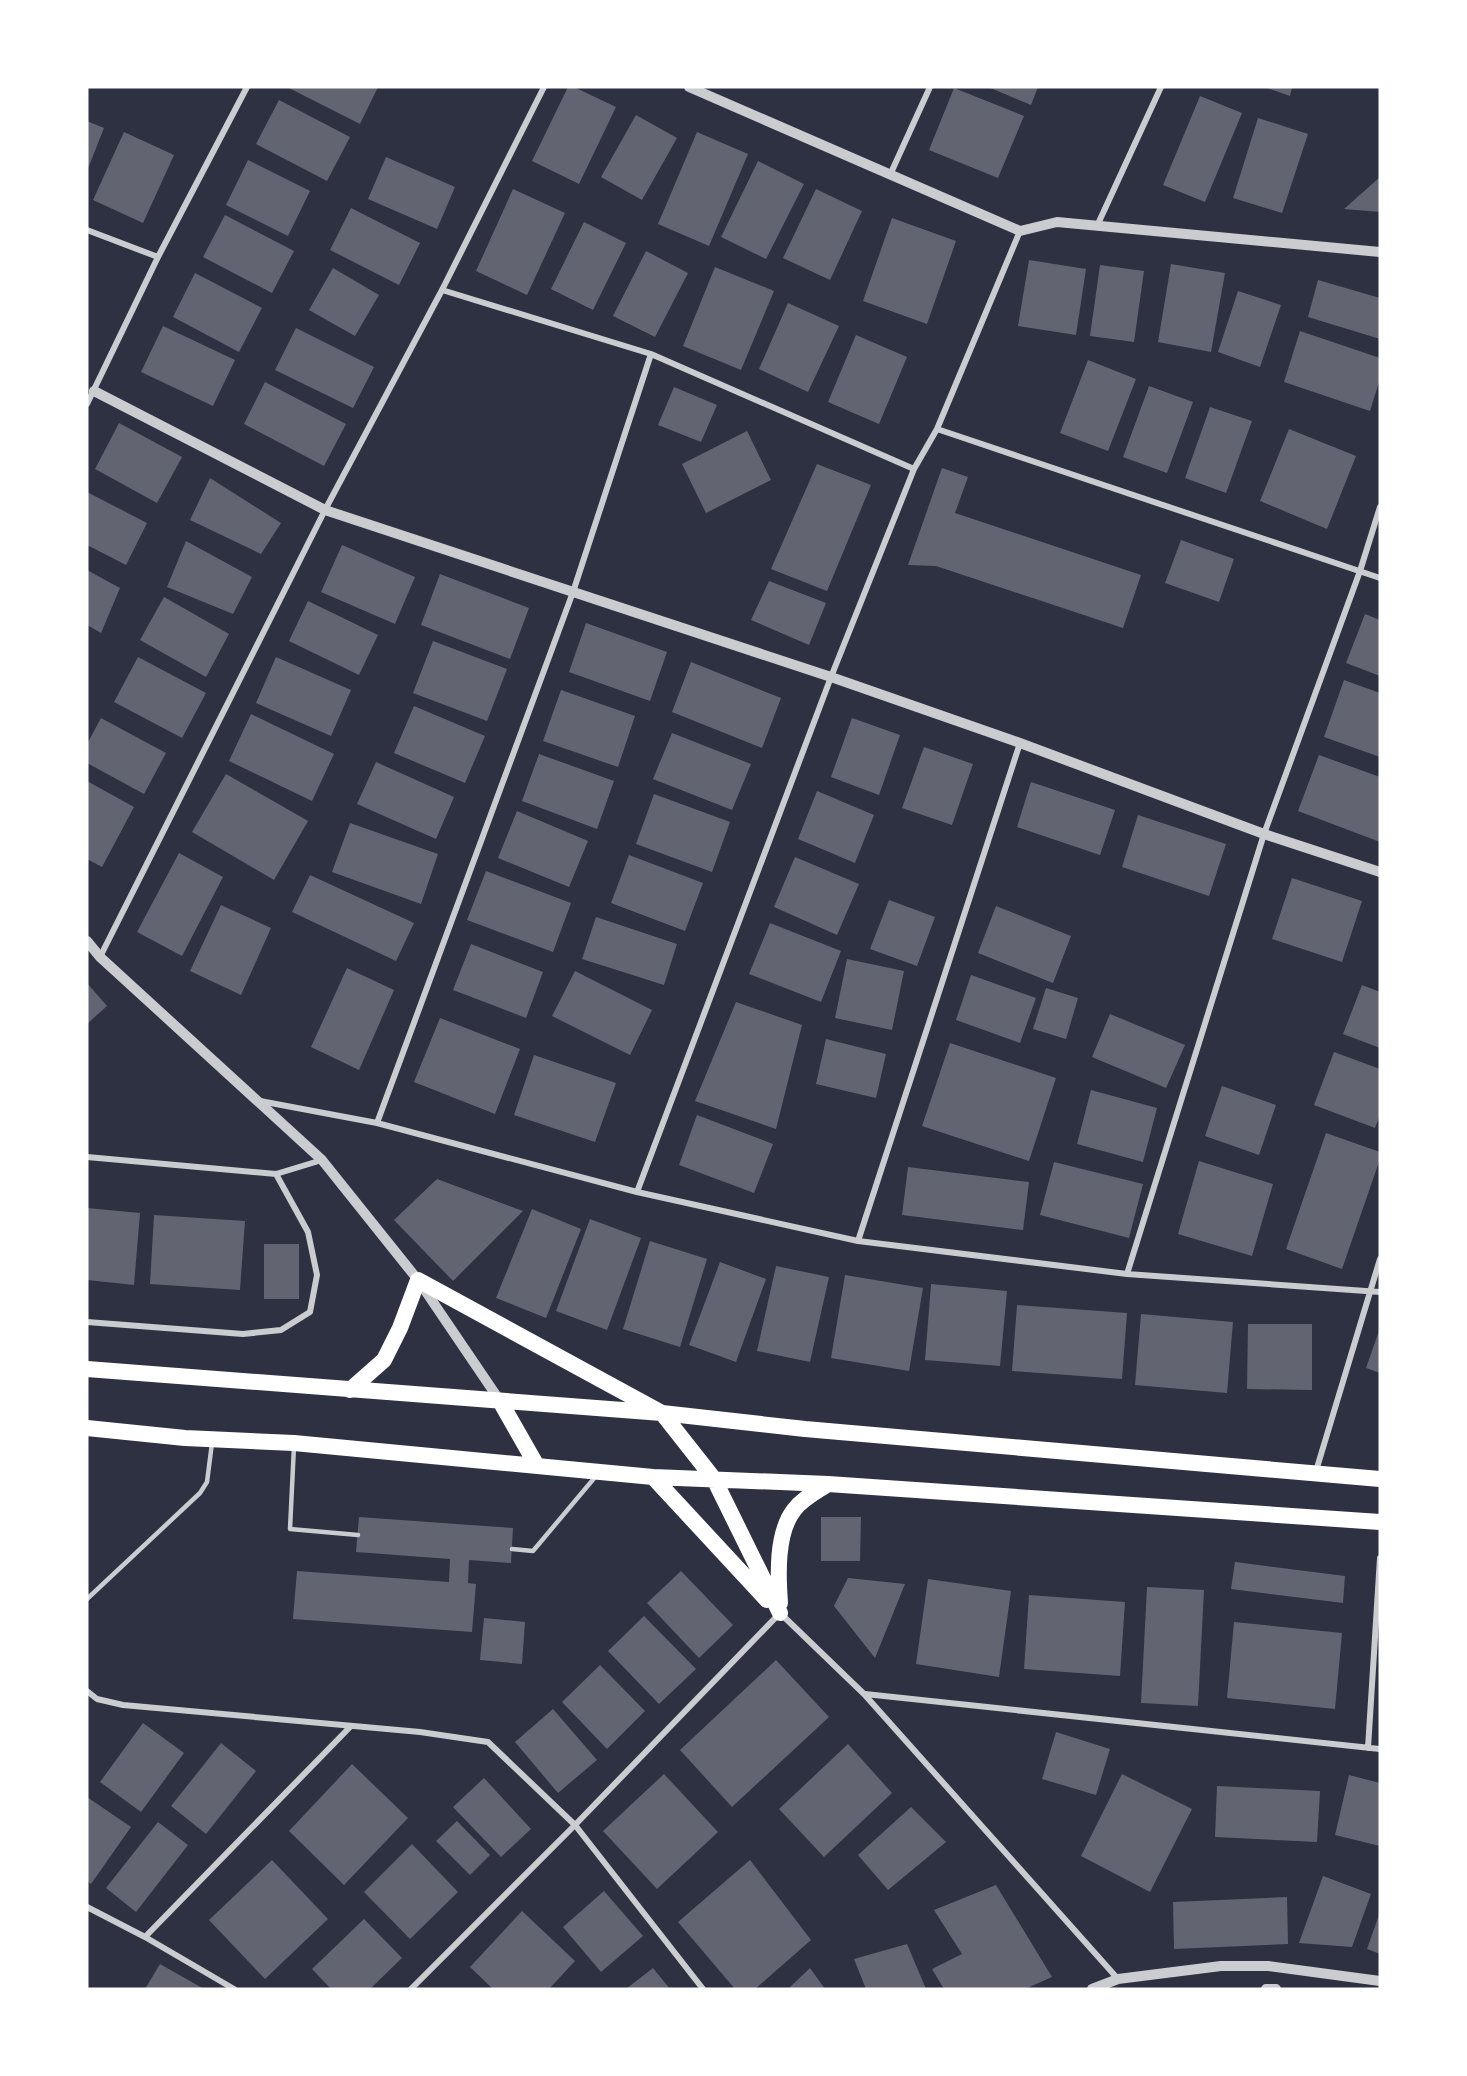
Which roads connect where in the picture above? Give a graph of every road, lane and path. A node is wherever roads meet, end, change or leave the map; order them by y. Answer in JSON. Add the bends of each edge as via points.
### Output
{"nodes":[{"id":1,"x":247,"y":87,"type":"edge"},
{"id":2,"x":544,"y":87,"type":"edge"},
{"id":3,"x":689,"y":87,"type":"edge"},
{"id":4,"x":930,"y":87,"type":"edge"},
{"id":5,"x":1161,"y":87,"type":"edge"},
{"id":6,"x":890,"y":175,"type":"junction"},
{"id":7,"x":1097,"y":227,"type":"junction"},
{"id":8,"x":87,"y":230,"type":"edge"},
{"id":9,"x":1020,"y":231,"type":"junction"},
{"id":10,"x":1380,"y":252,"type":"edge"},
{"id":11,"x":158,"y":257,"type":"junction"},
{"id":12,"x":442,"y":290,"type":"junction"},
{"id":13,"x":651,"y":354,"type":"junction"},
{"id":14,"x":93,"y":391,"type":"junction"},
{"id":15,"x":87,"y":404,"type":"edge"},
{"id":16,"x":937,"y":429,"type":"junction"},
{"id":17,"x":914,"y":469,"type":"junction"},
{"id":18,"x":1380,"y":507,"type":"edge"},
{"id":19,"x":325,"y":510,"type":"junction"},
{"id":20,"x":1360,"y":571,"type":"junction"},
{"id":21,"x":1380,"y":578,"type":"edge"},
{"id":22,"x":573,"y":592,"type":"junction"},
{"id":23,"x":831,"y":677,"type":"junction"},
{"id":24,"x":1020,"y":743,"type":"junction"},
{"id":25,"x":1264,"y":834,"type":"junction"},
{"id":26,"x":1380,"y":872,"type":"edge"},
{"id":27,"x":87,"y":941,"type":"edge"},
{"id":28,"x":100,"y":957,"type":"junction"},
{"id":29,"x":256,"y":1101,"type":"junction"},
{"id":30,"x":376,"y":1123,"type":"junction"},
{"id":31,"x":87,"y":1157,"type":"edge"},
{"id":32,"x":322,"y":1160,"type":"junction"},
{"id":33,"x":276,"y":1174,"type":"junction"},
{"id":34,"x":637,"y":1192,"type":"junction"},
{"id":35,"x":858,"y":1241,"type":"junction"},
{"id":36,"x":1380,"y":1259,"type":"edge"},
{"id":37,"x":1127,"y":1274,"type":"junction"},
{"id":38,"x":418,"y":1280,"type":"junction"},
{"id":39,"x":1370,"y":1292,"type":"junction"},
{"id":40,"x":1380,"y":1292,"type":"edge"},
{"id":41,"x":87,"y":1322,"type":"edge"},
{"id":42,"x":87,"y":1369,"type":"edge"},
{"id":43,"x":350,"y":1390,"type":"junction"},
{"id":44,"x":500,"y":1401,"type":"junction"},
{"id":45,"x":662,"y":1413,"type":"junction"},
{"id":46,"x":87,"y":1428,"type":"edge"},
{"id":47,"x":213,"y":1439,"type":"junction"},
{"id":48,"x":294,"y":1443,"type":"junction"},
{"id":49,"x":537,"y":1466,"type":"junction"},
{"id":50,"x":600,"y":1472,"type":"junction"},
{"id":51,"x":1315,"y":1474,"type":"junction"},
{"id":52,"x":652,"y":1477,"type":"junction"},
{"id":53,"x":714,"y":1479,"type":"junction"},
{"id":54,"x":1380,"y":1479,"type":"edge"},
{"id":55,"x":828,"y":1484,"type":"junction"},
{"id":56,"x":1380,"y":1522,"type":"edge"},
{"id":57,"x":358,"y":1535,"type":"dead end"},
{"id":58,"x":512,"y":1549,"type":"dead end"},
{"id":59,"x":1380,"y":1558,"type":"edge"},
{"id":60,"x":87,"y":1599,"type":"edge"},
{"id":61,"x":780,"y":1613,"type":"junction"},
{"id":62,"x":87,"y":1691,"type":"edge"},
{"id":63,"x":864,"y":1694,"type":"junction"},
{"id":64,"x":351,"y":1726,"type":"junction"},
{"id":65,"x":1368,"y":1748,"type":"junction"},
{"id":66,"x":1380,"y":1749,"type":"edge"},
{"id":67,"x":575,"y":1825,"type":"junction"},
{"id":68,"x":87,"y":1907,"type":"edge"},
{"id":69,"x":145,"y":1937,"type":"junction"},
{"id":70,"x":1380,"y":1981,"type":"edge"},
{"id":71,"x":1120,"y":1984,"type":"edge"},
{"id":72,"x":234,"y":1989,"type":"edge"},
{"id":73,"x":411,"y":1989,"type":"edge"},
{"id":74,"x":702,"y":1989,"type":"edge"},
{"id":75,"x":1092,"y":1989,"type":"edge"},
{"id":76,"x":1266,"y":1989,"type":"edge"},
{"id":77,"x":1276,"y":1989,"type":"edge"}],
"edges":[{"from":1,"to":11,"type":"street"},
{"from":2,"to":12,"type":"street"},
{"from":3,"to":6,"type":"street"},
{"from":4,"to":6,"type":"street"},
{"from":5,"to":7,"type":"street"},
{"from":6,"to":9,"type":"street"},
{"from":7,"to":9,"type":"street","via":[[1057,222]]},
{"from":7,"to":10,"type":"street"},
{"from":8,"to":11,"type":"street"},
{"from":9,"to":16,"type":"street"},
{"from":11,"to":14,"type":"street"},
{"from":12,"to":13,"type":"street"},
{"from":12,"to":19,"type":"street"},
{"from":13,"to":17,"type":"street"},
{"from":13,"to":22,"type":"street"},
{"from":14,"to":15,"type":"street"},
{"from":14,"to":19,"type":"street"},
{"from":16,"to":17,"type":"street"},
{"from":16,"to":20,"type":"street"},
{"from":17,"to":23,"type":"street"},
{"from":18,"to":20,"type":"street"},
{"from":19,"to":22,"type":"street"},
{"from":19,"to":28,"type":"street"},
{"from":20,"to":21,"type":"street"},
{"from":20,"to":25,"type":"street"},
{"from":22,"to":23,"type":"street"},
{"from":22,"to":30,"type":"street"},
{"from":23,"to":24,"type":"street"},
{"from":23,"to":34,"type":"street"},
{"from":24,"to":25,"type":"street"},
{"from":24,"to":35,"type":"street"},
{"from":25,"to":26,"type":"street"},
{"from":25,"to":37,"type":"street"},
{"from":27,"to":28,"type":"street"},
{"from":28,"to":29,"type":"street"},
{"from":29,"to":30,"type":"street"},
{"from":29,"to":32,"type":"street"},
{"from":30,"to":34,"type":"street"},
{"from":31,"to":33,"type":"street"},
{"from":32,"to":33,"type":"street"},
{"from":32,"to":38,"type":"street"},
{"from":33,"to":41,"type":"street","via":[[308,1232],[317,1275],[310,1312],[281,1330],[243,1334]]},
{"from":34,"to":35,"type":"street"},
{"from":35,"to":37,"type":"street"},
{"from":36,"to":39,"type":"street"},
{"from":37,"to":39,"type":"street"},
{"from":38,"to":43,"type":"highway","via":[[384,1360]]},
{"from":38,"to":44,"type":"street"},
{"from":38,"to":45,"type":"highway"},
{"from":39,"to":40,"type":"street"},
{"from":39,"to":51,"type":"street"},
{"from":42,"to":43,"type":"highway"},
{"from":43,"to":44,"type":"highway"},
{"from":44,"to":45,"type":"highway"},
{"from":44,"to":49,"type":"highway"},
{"from":45,"to":51,"type":"highway"},
{"from":45,"to":53,"type":"highway"},
{"from":46,"to":47,"type":"highway"},
{"from":47,"to":48,"type":"highway"},
{"from":47,"to":60,"type":"lane","via":[[207,1482],[200,1493]]},
{"from":48,"to":49,"type":"highway"},
{"from":48,"to":57,"type":"lane","via":[[290,1529]]},
{"from":49,"to":50,"type":"highway"},
{"from":50,"to":52,"type":"highway"},
{"from":50,"to":58,"type":"lane","via":[[533,1551]]},
{"from":51,"to":54,"type":"highway"},
{"from":52,"to":53,"type":"highway"},
{"from":52,"to":61,"type":"highway"},
{"from":53,"to":55,"type":"highway"},
{"from":53,"to":61,"type":"highway"},
{"from":55,"to":56,"type":"highway"},
{"from":55,"to":61,"type":"highway","via":[[792,1512],[786,1526],[777,1570]]},
{"from":59,"to":65,"type":"street"},
{"from":61,"to":63,"type":"street"},
{"from":61,"to":67,"type":"street"},
{"from":62,"to":64,"type":"street","via":[[98,1699],[123,1705]]},
{"from":63,"to":65,"type":"street"},
{"from":63,"to":71,"type":"street"},
{"from":64,"to":67,"type":"street","via":[[488,1742]]},
{"from":64,"to":69,"type":"street"},
{"from":65,"to":66,"type":"street"},
{"from":67,"to":73,"type":"street"},
{"from":67,"to":74,"type":"street"},
{"from":68,"to":69,"type":"street"},
{"from":69,"to":72,"type":"street"},
{"from":70,"to":71,"type":"street","via":[[1268,1966],[1221,1966]]},
{"from":71,"to":75,"type":"street"},
{"from":76,"to":77,"type":"street"}]}
